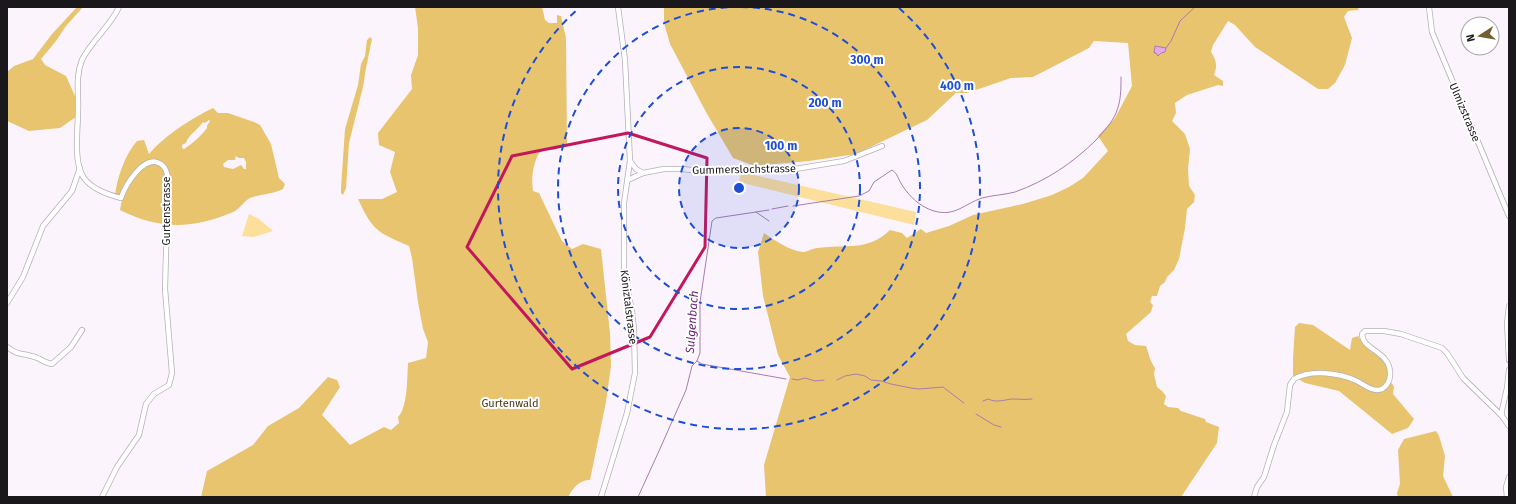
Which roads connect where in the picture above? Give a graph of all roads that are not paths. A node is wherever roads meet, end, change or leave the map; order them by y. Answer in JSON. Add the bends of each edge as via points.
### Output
{"nodes":[{"id":1,"x":119,"y":7,"type":"edge"},
{"id":2,"x":618,"y":7,"type":"edge"},
{"id":3,"x":1429,"y":7,"type":"edge"},
{"id":4,"x":882,"y":146,"type":"dead end"},
{"id":5,"x":630,"y":161,"type":"junction"},
{"id":6,"x":80,"y":168,"type":"junction"},
{"id":7,"x":642,"y":173,"type":"junction"},
{"id":8,"x":628,"y":180,"type":"junction"},
{"id":9,"x":1509,"y":216,"type":"edge"},
{"id":10,"x":7,"y":303,"type":"edge"},
{"id":11,"x":1509,"y":306,"type":"edge"},
{"id":12,"x":82,"y":330,"type":"dead end"},
{"id":13,"x":7,"y":347,"type":"edge"},
{"id":14,"x":1509,"y":360,"type":"edge"},
{"id":15,"x":1509,"y":370,"type":"edge"},
{"id":16,"x":1502,"y":404,"type":"junction"},
{"id":17,"x":1493,"y":406,"type":"junction"},
{"id":18,"x":1502,"y":416,"type":"junction"},
{"id":19,"x":1509,"y":426,"type":"edge"},
{"id":20,"x":1509,"y":477,"type":"edge"},
{"id":21,"x":102,"y":497,"type":"edge"},
{"id":22,"x":601,"y":497,"type":"edge"},
{"id":23,"x":1254,"y":497,"type":"edge"},
{"id":24,"x":1507,"y":497,"type":"edge"}],
"edges":[{"from":1,"to":6,"type":"street","name":"Gurtenstrasse","via":[[84,56],[79,70],[76,139]]},
{"from":2,"to":5,"type":"street","name":"Köniztalstrasse"},
{"from":3,"to":9,"type":"street","name":"Ulmizstrasse","via":[[1432,32]]},
{"from":4,"to":7,"type":"street","name":"Gummerslochstrasse","via":[[844,161],[783,171],[729,169],[712,172],[670,169]]},
{"from":5,"to":7,"type":"street"},
{"from":5,"to":8,"type":"street","name":"Köniztalstrasse"},
{"from":6,"to":10,"type":"street","via":[[72,191],[43,226],[23,277]]},
{"from":6,"to":21,"type":"street","name":"Gurtenstrasse","via":[[87,182],[121,198],[136,173],[148,163],[158,162],[162,165],[168,179],[165,289],[172,378],[168,387],[154,394],[146,404],[139,434],[117,467]]},
{"from":7,"to":8,"type":"street","name":"Gummerslochstrasse"},
{"from":8,"to":22,"type":"street","name":"Köniztalstrasse","via":[[624,203],[624,272],[633,323],[635,373],[627,413]]},
{"from":11,"to":14,"type":"street"},
{"from":12,"to":13,"type":"street","via":[[71,347],[52,364],[32,356],[20,355]]},
{"from":15,"to":16,"type":"street"},
{"from":16,"to":17,"type":"street"},
{"from":16,"to":18,"type":"street"},
{"from":17,"to":18,"type":"street"},
{"from":17,"to":23,"type":"street","via":[[1463,378],[1442,348],[1401,334],[1365,331],[1362,334],[1364,342],[1381,354],[1389,366],[1390,378],[1386,386],[1375,390],[1350,378],[1325,373],[1304,375],[1294,379],[1290,385],[1287,412],[1264,477]]},
{"from":18,"to":19,"type":"street"},
{"from":20,"to":24,"type":"street"}]}
